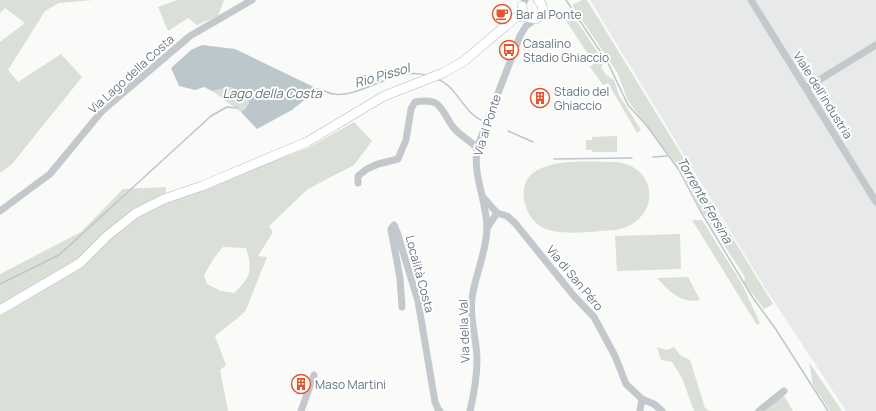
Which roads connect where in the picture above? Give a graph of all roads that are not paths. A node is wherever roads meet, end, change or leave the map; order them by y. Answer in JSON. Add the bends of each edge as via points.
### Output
{"nodes":[{"id":1,"x":252,"y":0,"type":"edge"},
{"id":2,"x":751,"y":0,"type":"edge"},
{"id":3,"x":542,"y":2,"type":"edge"},
{"id":4,"x":525,"y":10,"type":"edge"},
{"id":5,"x":876,"y":46,"type":"edge"},
{"id":6,"x":806,"y":88,"type":"junction"},
{"id":7,"x":477,"y":148,"type":"junction"},
{"id":8,"x":358,"y":183,"type":"dead end"},
{"id":9,"x":481,"y":196,"type":"junction"},
{"id":10,"x":876,"y":200,"type":"edge"},
{"id":11,"x":0,"y":211,"type":"edge"},
{"id":12,"x":496,"y":211,"type":"junction"},
{"id":13,"x":486,"y":214,"type":"junction"},
{"id":14,"x":487,"y":228,"type":"junction"},
{"id":15,"x":402,"y":306,"type":"dead end"},
{"id":16,"x":0,"y":310,"type":"edge"},
{"id":17,"x":314,"y":375,"type":"dead end"},
{"id":18,"x":784,"y":391,"type":"dead end"},
{"id":19,"x":642,"y":399,"type":"junction"},
{"id":20,"x":301,"y":411,"type":"edge"},
{"id":21,"x":440,"y":411,"type":"edge"},
{"id":22,"x":470,"y":411,"type":"edge"},
{"id":23,"x":640,"y":411,"type":"edge"},
{"id":24,"x":662,"y":411,"type":"edge"},
{"id":25,"x":759,"y":411,"type":"edge"}],
"edges":[{"from":1,"to":11,"type":"street","name":"Via Lago della Costa","via":[[190,36],[102,111],[50,174]]},
{"from":2,"to":6,"type":"street","name":"Viale dell'industria"},
{"from":3,"to":4,"type":"main road","via":[[542,13],[536,19]]},
{"from":4,"to":7,"type":"street","name":"Via al Ponte","via":[[506,71]]},
{"from":4,"to":16,"type":"main road","via":[[464,61],[443,73],[384,96],[307,142],[164,199],[136,213],[107,236],[80,263]]},
{"from":5,"to":6,"type":"street"},
{"from":6,"to":10,"type":"street","name":"Viale dell'industria"},
{"from":7,"to":8,"type":"street","via":[[453,126],[437,103],[415,102],[411,109],[406,140],[398,159],[366,169],[358,176]]},
{"from":7,"to":9,"type":"street","name":"Via al Ponte","via":[[475,162]]},
{"from":9,"to":12,"type":"street","name":"Via di San Péro"},
{"from":9,"to":13,"type":"street","name":"Via al Ponte"},
{"from":12,"to":13,"type":"street"},
{"from":12,"to":14,"type":"street"},
{"from":12,"to":19,"type":"street","name":"Via di San Péro","via":[[508,216],[515,223],[594,317],[615,356],[626,384]]},
{"from":13,"to":14,"type":"street","name":"Via al Ponte"},
{"from":14,"to":22,"type":"street","name":"Via della Val","via":[[472,299],[477,359]]},
{"from":15,"to":21,"type":"street","name":"Località Costa","via":[[391,229],[394,225],[418,301],[436,402]]},
{"from":17,"to":20,"type":"street"},
{"from":18,"to":25,"type":"street"},
{"from":19,"to":23,"type":"street"},
{"from":19,"to":24,"type":"street","name":"Via di San Péro"}]}
